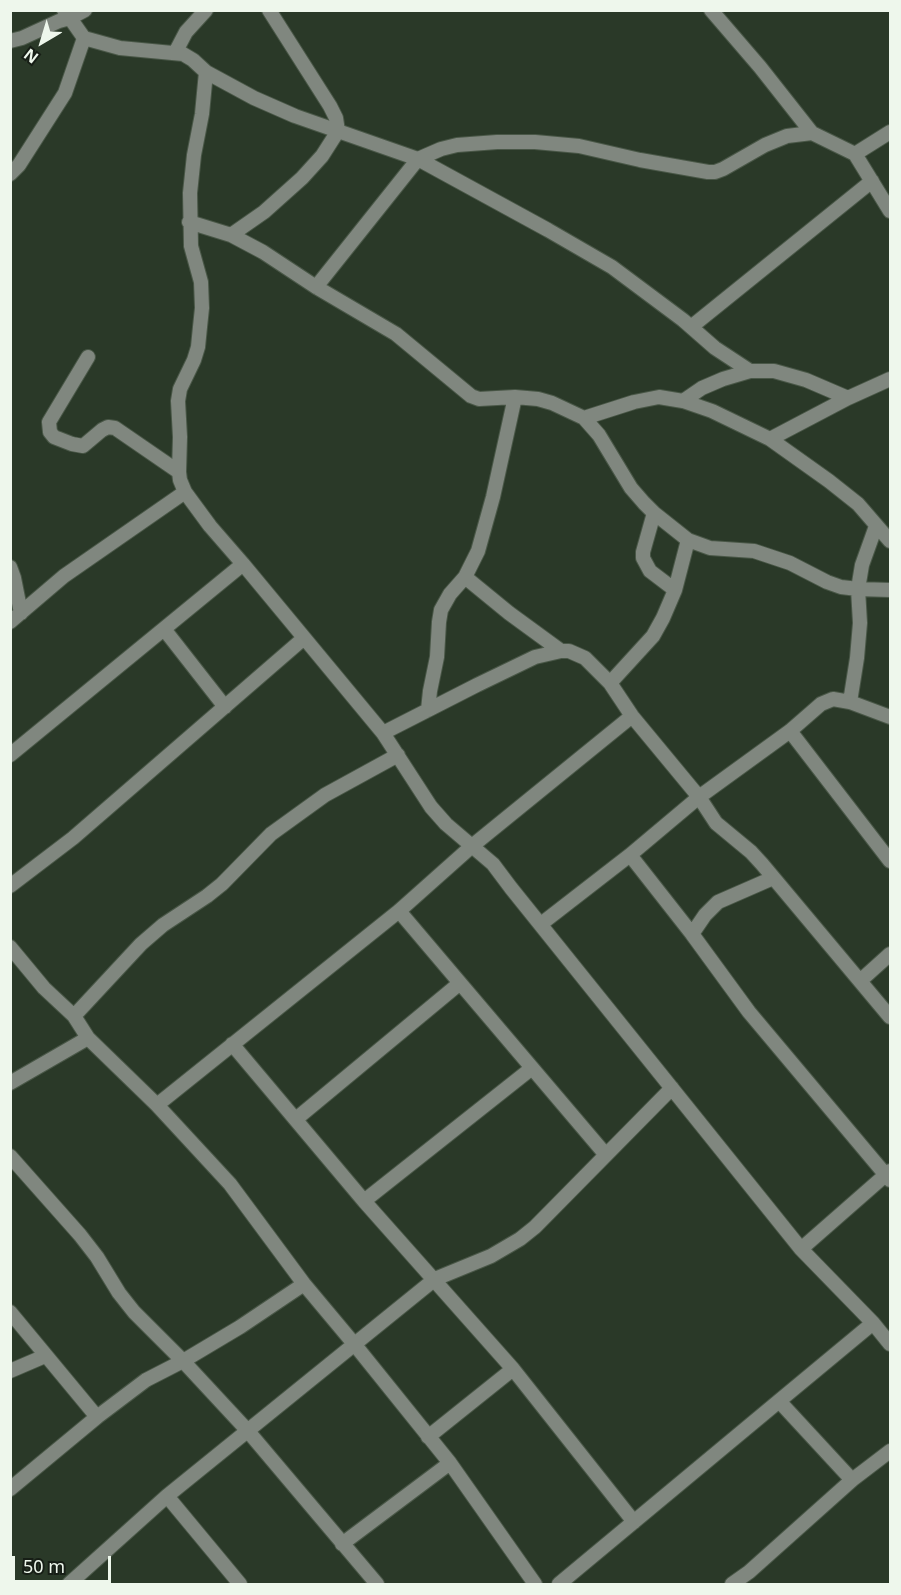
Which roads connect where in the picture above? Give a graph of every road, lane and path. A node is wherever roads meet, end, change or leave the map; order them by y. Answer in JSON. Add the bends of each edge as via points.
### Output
{"nodes":[{"id":1,"x":85,"y":10,"type":"edge"},
{"id":2,"x":206,"y":10,"type":"edge"},
{"id":3,"x":268,"y":10,"type":"edge"},
{"id":4,"x":711,"y":10,"type":"edge"},
{"id":5,"x":67,"y":14,"type":"edge"},
{"id":6,"x":84,"y":38,"type":"junction"},
{"id":7,"x":10,"y":41,"type":"edge"},
{"id":8,"x":175,"y":53,"type":"junction"},
{"id":9,"x":206,"y":72,"type":"junction"},
{"id":10,"x":338,"y":131,"type":"junction"},
{"id":11,"x":891,"y":132,"type":"edge"},
{"id":12,"x":812,"y":133,"type":"junction"},
{"id":13,"x":855,"y":154,"type":"junction"},
{"id":14,"x":418,"y":159,"type":"junction"},
{"id":15,"x":10,"y":174,"type":"edge"},
{"id":16,"x":872,"y":181,"type":"junction"},
{"id":17,"x":891,"y":211,"type":"edge"},
{"id":18,"x":189,"y":222,"type":"junction"},
{"id":19,"x":231,"y":235,"type":"junction"},
{"id":20,"x":316,"y":287,"type":"junction"},
{"id":21,"x":691,"y":327,"type":"junction"},
{"id":22,"x":88,"y":357,"type":"dead end"},
{"id":23,"x":750,"y":371,"type":"junction"},
{"id":24,"x":891,"y":379,"type":"edge"},
{"id":25,"x":515,"y":397,"type":"junction"},
{"id":26,"x":848,"y":398,"type":"junction"},
{"id":27,"x":683,"y":401,"type":"junction"},
{"id":28,"x":584,"y":418,"type":"junction"},
{"id":29,"x":770,"y":439,"type":"junction"},
{"id":30,"x":179,"y":472,"type":"junction"},
{"id":31,"x":185,"y":492,"type":"junction"},
{"id":32,"x":654,"y":513,"type":"junction"},
{"id":33,"x":876,"y":526,"type":"junction"},
{"id":34,"x":688,"y":540,"type":"junction"},
{"id":35,"x":891,"y":542,"type":"edge"},
{"id":36,"x":243,"y":564,"type":"junction"},
{"id":37,"x":10,"y":567,"type":"edge"},
{"id":38,"x":465,"y":578,"type":"junction"},
{"id":39,"x":858,"y":589,"type":"junction"},
{"id":40,"x":675,"y":590,"type":"junction"},
{"id":41,"x":891,"y":590,"type":"edge"},
{"id":42,"x":16,"y":618,"type":"edge"},
{"id":43,"x":164,"y":629,"type":"junction"},
{"id":44,"x":304,"y":638,"type":"junction"},
{"id":45,"x":561,"y":651,"type":"junction"},
{"id":46,"x":610,"y":683,"type":"junction"},
{"id":47,"x":850,"y":702,"type":"junction"},
{"id":48,"x":225,"y":707,"type":"junction"},
{"id":49,"x":428,"y":710,"type":"junction"},
{"id":50,"x":632,"y":716,"type":"junction"},
{"id":51,"x":891,"y":717,"type":"edge"},
{"id":52,"x":790,"y":731,"type":"junction"},
{"id":53,"x":383,"y":733,"type":"junction"},
{"id":54,"x":10,"y":755,"type":"edge"},
{"id":55,"x":398,"y":755,"type":"junction"},
{"id":56,"x":699,"y":798,"type":"junction"},
{"id":57,"x":472,"y":846,"type":"junction"},
{"id":58,"x":630,"y":855,"type":"junction"},
{"id":59,"x":891,"y":861,"type":"edge"},
{"id":60,"x":773,"y":878,"type":"junction"},
{"id":61,"x":10,"y":886,"type":"edge"},
{"id":62,"x":399,"y":911,"type":"junction"},
{"id":63,"x":541,"y":924,"type":"junction"},
{"id":64,"x":692,"y":934,"type":"junction"},
{"id":65,"x":10,"y":947,"type":"edge"},
{"id":66,"x":891,"y":954,"type":"edge"},
{"id":67,"x":861,"y":981,"type":"junction"},
{"id":68,"x":460,"y":983,"type":"junction"},
{"id":69,"x":74,"y":1016,"type":"junction"},
{"id":70,"x":891,"y":1017,"type":"edge"},
{"id":71,"x":88,"y":1038,"type":"junction"},
{"id":72,"x":232,"y":1044,"type":"junction"},
{"id":73,"x":532,"y":1068,"type":"junction"},
{"id":74,"x":10,"y":1083,"type":"edge"},
{"id":75,"x":672,"y":1088,"type":"junction"},
{"id":76,"x":157,"y":1105,"type":"junction"},
{"id":77,"x":296,"y":1119,"type":"junction"},
{"id":78,"x":606,"y":1155,"type":"junction"},
{"id":79,"x":10,"y":1156,"type":"edge"},
{"id":80,"x":889,"y":1175,"type":"edge"},
{"id":81,"x":364,"y":1201,"type":"junction"},
{"id":82,"x":801,"y":1249,"type":"junction"},
{"id":83,"x":435,"y":1280,"type":"junction"},
{"id":84,"x":304,"y":1284,"type":"junction"},
{"id":85,"x":10,"y":1311,"type":"edge"},
{"id":86,"x":873,"y":1323,"type":"junction"},
{"id":87,"x":891,"y":1344,"type":"edge"},
{"id":88,"x":355,"y":1345,"type":"junction"},
{"id":89,"x":45,"y":1356,"type":"junction"},
{"id":90,"x":183,"y":1361,"type":"junction"},
{"id":91,"x":513,"y":1369,"type":"junction"},
{"id":92,"x":10,"y":1371,"type":"edge"},
{"id":93,"x":779,"y":1401,"type":"junction"},
{"id":94,"x":97,"y":1417,"type":"junction"},
{"id":95,"x":247,"y":1430,"type":"junction"},
{"id":96,"x":428,"y":1437,"type":"junction"},
{"id":97,"x":891,"y":1451,"type":"edge"},
{"id":98,"x":450,"y":1463,"type":"junction"},
{"id":99,"x":852,"y":1480,"type":"junction"},
{"id":100,"x":10,"y":1489,"type":"edge"},
{"id":101,"x":167,"y":1496,"type":"junction"},
{"id":102,"x":634,"y":1522,"type":"junction"},
{"id":103,"x":342,"y":1544,"type":"junction"},
{"id":104,"x":234,"y":1582,"type":"edge"},
{"id":105,"x":69,"y":1584,"type":"edge"},
{"id":106,"x":377,"y":1584,"type":"edge"},
{"id":107,"x":535,"y":1584,"type":"edge"},
{"id":108,"x":559,"y":1584,"type":"edge"},
{"id":109,"x":732,"y":1584,"type":"edge"}],
"edges":[{"from":1,"to":5,"type":"street"},
{"from":2,"to":8,"type":"street","via":[[186,32]]},
{"from":3,"to":10,"type":"street","via":[[330,106]]},
{"from":4,"to":12,"type":"street"},
{"from":5,"to":6,"type":"street"},
{"from":5,"to":7,"type":"street"},
{"from":6,"to":8,"type":"street","via":[[120,48]]},
{"from":6,"to":15,"type":"street","via":[[65,93]]},
{"from":8,"to":9,"type":"street","via":[[188,56]]},
{"from":9,"to":10,"type":"street","via":[[295,117]]},
{"from":9,"to":18,"type":"street"},
{"from":10,"to":14,"type":"street"},
{"from":10,"to":19,"type":"street","via":[[302,178]]},
{"from":11,"to":13,"type":"street"},
{"from":12,"to":13,"type":"street"},
{"from":12,"to":14,"type":"street","via":[[787,136],[714,172],[579,146],[535,142],[457,145]]},
{"from":13,"to":16,"type":"street"},
{"from":14,"to":20,"type":"street"},
{"from":14,"to":21,"type":"street","via":[[612,267]]},
{"from":16,"to":17,"type":"street"},
{"from":16,"to":21,"type":"street"},
{"from":18,"to":19,"type":"street"},
{"from":18,"to":30,"type":"street","via":[[202,308],[198,346],[178,400]]},
{"from":19,"to":20,"type":"street"},
{"from":20,"to":25,"type":"street","via":[[396,334],[471,396]]},
{"from":21,"to":23,"type":"street"},
{"from":22,"to":30,"type":"street","via":[[49,422],[50,432],[54,437],[83,446],[102,430],[115,428]]},
{"from":23,"to":26,"type":"street","via":[[774,371]]},
{"from":23,"to":27,"type":"street","via":[[702,388]]},
{"from":24,"to":26,"type":"street"},
{"from":25,"to":28,"type":"street","via":[[552,403]]},
{"from":25,"to":38,"type":"street","via":[[485,529]]},
{"from":26,"to":29,"type":"street"},
{"from":27,"to":28,"type":"street","via":[[649,398]]},
{"from":27,"to":29,"type":"street"},
{"from":28,"to":32,"type":"street","via":[[631,488]]},
{"from":29,"to":33,"type":"street","via":[[844,492]]},
{"from":30,"to":31,"type":"street"},
{"from":31,"to":36,"type":"street"},
{"from":31,"to":42,"type":"street","via":[[64,576]]},
{"from":32,"to":34,"type":"street"},
{"from":32,"to":40,"type":"street","via":[[643,558],[650,571]]},
{"from":33,"to":35,"type":"street"},
{"from":33,"to":39,"type":"street"},
{"from":34,"to":39,"type":"street","via":[[710,548],[754,550],[827,582]]},
{"from":34,"to":40,"type":"street"},
{"from":36,"to":43,"type":"street"},
{"from":36,"to":44,"type":"street"},
{"from":37,"to":42,"type":"street"},
{"from":38,"to":45,"type":"street"},
{"from":38,"to":49,"type":"street","via":[[441,610]]},
{"from":39,"to":41,"type":"street"},
{"from":39,"to":47,"type":"street","via":[[860,623]]},
{"from":40,"to":46,"type":"street","via":[[653,636]]},
{"from":43,"to":48,"type":"street"},
{"from":43,"to":54,"type":"street"},
{"from":44,"to":48,"type":"street"},
{"from":44,"to":53,"type":"street"},
{"from":45,"to":46,"type":"street","via":[[585,658]]},
{"from":45,"to":49,"type":"street","via":[[536,657]]},
{"from":46,"to":50,"type":"street"},
{"from":47,"to":51,"type":"street"},
{"from":47,"to":52,"type":"street","via":[[827,700]]},
{"from":48,"to":61,"type":"street","via":[[73,838]]},
{"from":49,"to":53,"type":"street"},
{"from":50,"to":56,"type":"street"},
{"from":50,"to":57,"type":"street"},
{"from":52,"to":56,"type":"street"},
{"from":52,"to":59,"type":"street"},
{"from":53,"to":55,"type":"street"},
{"from":55,"to":57,"type":"street","via":[[431,807]]},
{"from":55,"to":69,"type":"street","via":[[325,795],[271,834],[222,884],[141,944]]},
{"from":56,"to":58,"type":"street"},
{"from":56,"to":60,"type":"street","via":[[716,823],[751,852]]},
{"from":57,"to":62,"type":"street"},
{"from":57,"to":63,"type":"street","via":[[493,864]]},
{"from":58,"to":63,"type":"street"},
{"from":58,"to":64,"type":"street"},
{"from":60,"to":64,"type":"street","via":[[718,902]]},
{"from":60,"to":67,"type":"street"},
{"from":62,"to":68,"type":"street"},
{"from":62,"to":72,"type":"street"},
{"from":63,"to":75,"type":"street"},
{"from":64,"to":80,"type":"street","via":[[749,1012]]},
{"from":65,"to":69,"type":"street"},
{"from":66,"to":67,"type":"street"},
{"from":67,"to":70,"type":"street"},
{"from":68,"to":73,"type":"street"},
{"from":68,"to":77,"type":"street"},
{"from":69,"to":71,"type":"street"},
{"from":71,"to":74,"type":"street"},
{"from":71,"to":76,"type":"street"},
{"from":72,"to":76,"type":"street"},
{"from":72,"to":77,"type":"street"},
{"from":73,"to":78,"type":"street"},
{"from":73,"to":81,"type":"street"},
{"from":75,"to":78,"type":"street"},
{"from":75,"to":82,"type":"street"},
{"from":76,"to":84,"type":"street","via":[[230,1184]]},
{"from":77,"to":81,"type":"street"},
{"from":78,"to":83,"type":"street","via":[[520,1239]]},
{"from":79,"to":90,"type":"street","via":[[80,1235],[134,1312]]},
{"from":80,"to":82,"type":"street"},
{"from":81,"to":83,"type":"street"},
{"from":82,"to":86,"type":"street"},
{"from":83,"to":88,"type":"street"},
{"from":83,"to":91,"type":"street"},
{"from":84,"to":88,"type":"street"},
{"from":84,"to":90,"type":"street"},
{"from":85,"to":89,"type":"street"},
{"from":86,"to":87,"type":"street"},
{"from":86,"to":93,"type":"street"},
{"from":88,"to":95,"type":"street"},
{"from":88,"to":96,"type":"street"},
{"from":89,"to":92,"type":"street"},
{"from":89,"to":94,"type":"street"},
{"from":90,"to":94,"type":"street","via":[[146,1380]]},
{"from":90,"to":95,"type":"street"},
{"from":91,"to":96,"type":"street"},
{"from":91,"to":102,"type":"street"},
{"from":93,"to":99,"type":"street"},
{"from":93,"to":102,"type":"street"},
{"from":94,"to":100,"type":"street"},
{"from":95,"to":101,"type":"street"},
{"from":95,"to":103,"type":"street"},
{"from":96,"to":98,"type":"street"},
{"from":97,"to":99,"type":"street"},
{"from":98,"to":103,"type":"street"},
{"from":98,"to":107,"type":"street"},
{"from":99,"to":109,"type":"street"},
{"from":101,"to":104,"type":"street"},
{"from":101,"to":105,"type":"street"},
{"from":102,"to":108,"type":"street"},
{"from":103,"to":106,"type":"street"}]}
